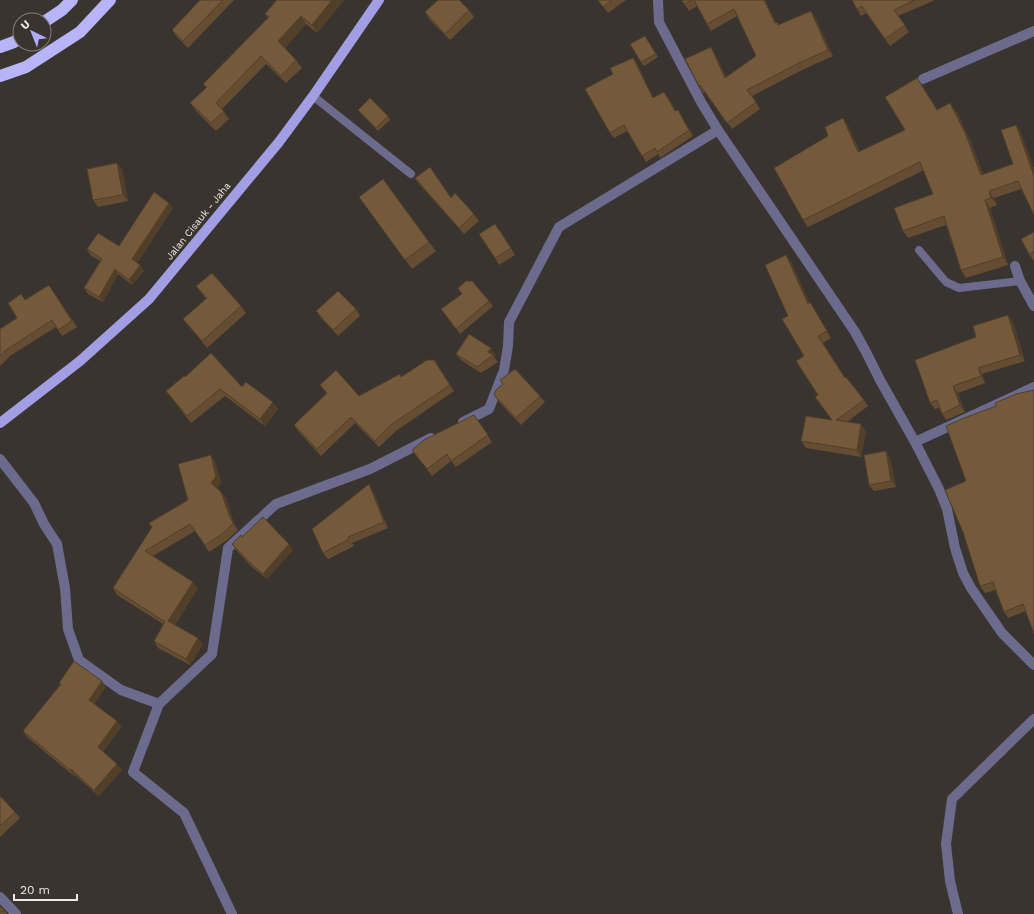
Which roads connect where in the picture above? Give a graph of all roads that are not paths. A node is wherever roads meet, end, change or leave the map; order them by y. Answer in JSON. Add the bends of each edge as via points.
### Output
{"nodes":[{"id":1,"x":72,"y":0,"type":"edge"},
{"id":2,"x":110,"y":0,"type":"edge"},
{"id":3,"x":378,"y":0,"type":"edge"},
{"id":4,"x":658,"y":0,"type":"edge"},
{"id":5,"x":52,"y":17,"type":"edge"},
{"id":6,"x":1034,"y":31,"type":"edge"},
{"id":7,"x":12,"y":43,"type":"edge"},
{"id":8,"x":0,"y":47,"type":"edge"},
{"id":9,"x":0,"y":76,"type":"edge"},
{"id":10,"x":923,"y":80,"type":"dead end"},
{"id":11,"x":313,"y":96,"type":"junction"},
{"id":12,"x":718,"y":130,"type":"junction"},
{"id":13,"x":411,"y":174,"type":"dead end"},
{"id":14,"x":919,"y":250,"type":"dead end"},
{"id":15,"x":1015,"y":266,"type":"dead end"},
{"id":16,"x":1020,"y":281,"type":"junction"},
{"id":17,"x":1034,"y":306,"type":"edge"},
{"id":18,"x":1034,"y":386,"type":"edge"},
{"id":19,"x":0,"y":423,"type":"edge"},
{"id":20,"x":454,"y":427,"type":"edge"},
{"id":21,"x":440,"y":434,"type":"edge"},
{"id":22,"x":915,"y":442,"type":"junction"},
{"id":23,"x":0,"y":459,"type":"edge"},
{"id":24,"x":1034,"y":665,"type":"edge"},
{"id":25,"x":159,"y":704,"type":"junction"},
{"id":26,"x":1034,"y":719,"type":"edge"},
{"id":27,"x":0,"y":897,"type":"edge"},
{"id":28,"x":16,"y":914,"type":"edge"},
{"id":29,"x":232,"y":914,"type":"edge"},
{"id":30,"x":958,"y":914,"type":"edge"}],
"edges":[{"from":1,"to":5,"type":"highway"},
{"from":2,"to":9,"type":"highway","via":[[80,32],[26,67]]},
{"from":3,"to":11,"type":"main road","name":"Jalan Cisauk - Jaha"},
{"from":4,"to":12,"type":"street","via":[[659,22]]},
{"from":6,"to":10,"type":"street"},
{"from":7,"to":8,"type":"highway"},
{"from":11,"to":13,"type":"lane"},
{"from":11,"to":19,"type":"main road","name":"Jalan Cisauk - Jaha","via":[[279,142],[150,299],[80,361]]},
{"from":12,"to":20,"type":"street","via":[[559,227],[509,322],[504,370],[489,409]]},
{"from":12,"to":22,"type":"street","via":[[855,332]]},
{"from":14,"to":16,"type":"lane","via":[[946,282],[959,288]]},
{"from":15,"to":16,"type":"street"},
{"from":16,"to":17,"type":"street"},
{"from":18,"to":22,"type":"street"},
{"from":21,"to":25,"type":"street","via":[[370,469],[276,504],[228,548],[212,654]]},
{"from":22,"to":24,"type":"street","via":[[947,509],[955,548],[971,588],[1002,633]]},
{"from":23,"to":25,"type":"street","via":[[34,503],[57,544],[65,588],[68,629],[79,660],[121,690]]},
{"from":25,"to":29,"type":"street","via":[[133,772],[184,813]]},
{"from":26,"to":30,"type":"street","via":[[952,800],[946,844],[950,881]]},
{"from":27,"to":28,"type":"street"}]}
